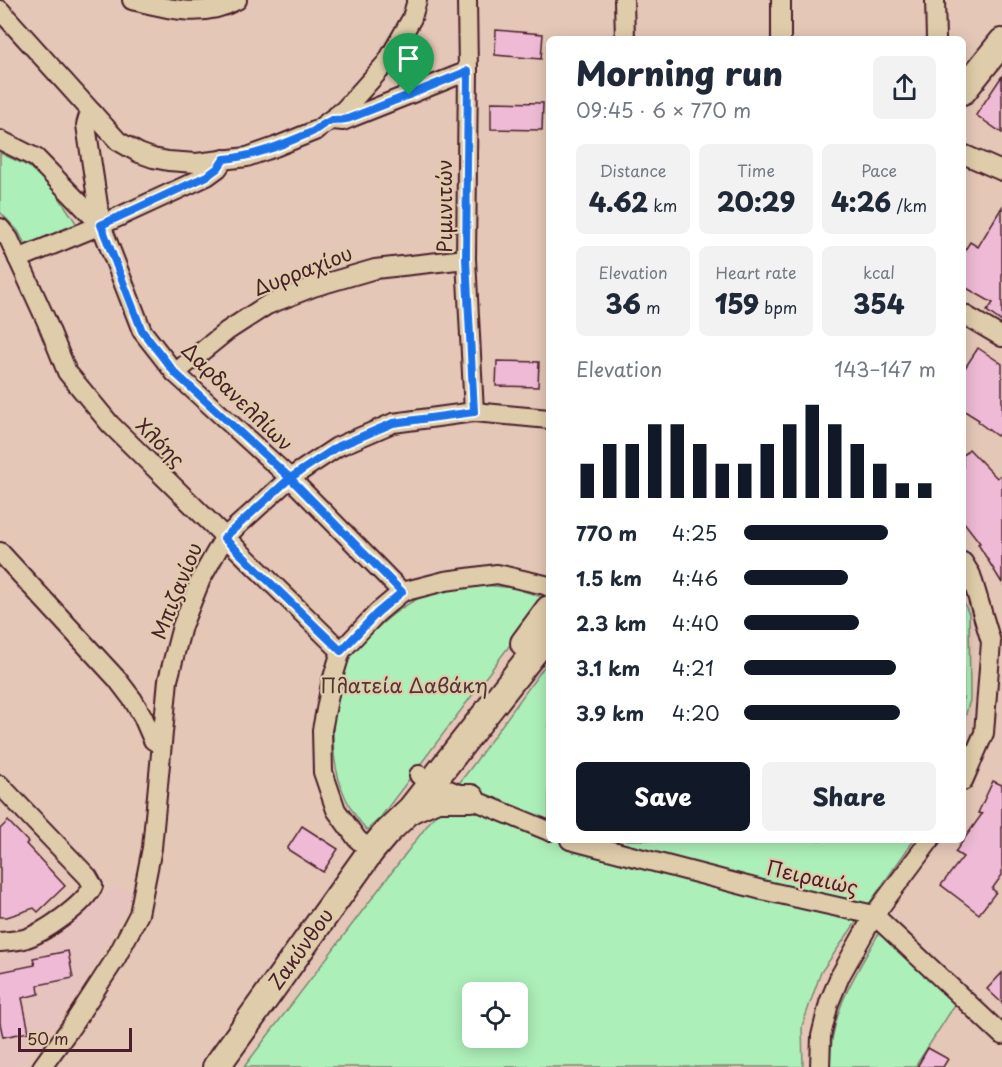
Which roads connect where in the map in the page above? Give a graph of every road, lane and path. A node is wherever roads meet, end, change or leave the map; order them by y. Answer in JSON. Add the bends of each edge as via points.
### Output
{"nodes":[{"id":1,"x":132,"y":0,"type":"edge"},
{"id":2,"x":237,"y":0,"type":"edge"},
{"id":3,"x":417,"y":0,"type":"edge"},
{"id":4,"x":467,"y":0,"type":"edge"},
{"id":5,"x":624,"y":0,"type":"edge"},
{"id":6,"x":781,"y":0,"type":"edge"},
{"id":7,"x":935,"y":0,"type":"edge"},
{"id":8,"x":157,"y":3,"type":"edge"},
{"id":9,"x":0,"y":9,"type":"edge"},
{"id":10,"x":1002,"y":20,"type":"edge"},
{"id":11,"x":625,"y":36,"type":"edge"},
{"id":12,"x":782,"y":36,"type":"edge"},
{"id":13,"x":936,"y":36,"type":"edge"},
{"id":14,"x":1002,"y":42,"type":"edge"},
{"id":15,"x":468,"y":71,"type":"junction"},
{"id":16,"x":966,"y":77,"type":"edge"},
{"id":17,"x":966,"y":78,"type":"edge"},
{"id":18,"x":93,"y":113,"type":"junction"},
{"id":19,"x":332,"y":120,"type":"junction"},
{"id":20,"x":0,"y":140,"type":"edge"},
{"id":21,"x":966,"y":155,"type":"edge"},
{"id":22,"x":224,"y":159,"type":"junction"},
{"id":23,"x":1002,"y":171,"type":"edge"},
{"id":24,"x":101,"y":225,"type":"junction"},
{"id":25,"x":0,"y":228,"type":"edge"},
{"id":26,"x":18,"y":259,"type":"junction"},
{"id":27,"x":466,"y":259,"type":"junction"},
{"id":28,"x":966,"y":316,"type":"edge"},
{"id":29,"x":1002,"y":337,"type":"edge"},
{"id":30,"x":175,"y":373,"type":"junction"},
{"id":31,"x":474,"y":412,"type":"junction"},
{"id":32,"x":546,"y":418,"type":"edge"},
{"id":33,"x":290,"y":478,"type":"junction"},
{"id":34,"x":224,"y":538,"type":"junction"},
{"id":35,"x":0,"y":552,"type":"edge"},
{"id":36,"x":966,"y":567,"type":"edge"},
{"id":37,"x":546,"y":586,"type":"edge"},
{"id":38,"x":402,"y":592,"type":"junction"},
{"id":39,"x":546,"y":613,"type":"edge"},
{"id":40,"x":546,"y":637,"type":"edge"},
{"id":41,"x":341,"y":651,"type":"junction"},
{"id":42,"x":993,"y":735,"type":"edge"},
{"id":43,"x":161,"y":745,"type":"junction"},
{"id":44,"x":450,"y":760,"type":"junction"},
{"id":45,"x":966,"y":776,"type":"edge"},
{"id":46,"x":426,"y":779,"type":"junction"},
{"id":47,"x":0,"y":784,"type":"edge"},
{"id":48,"x":465,"y":795,"type":"junction"},
{"id":49,"x":411,"y":809,"type":"junction"},
{"id":50,"x":546,"y":830,"type":"edge"},
{"id":51,"x":379,"y":841,"type":"junction"},
{"id":52,"x":582,"y":843,"type":"edge"},
{"id":53,"x":928,"y":843,"type":"edge"},
{"id":54,"x":874,"y":915,"type":"junction"},
{"id":55,"x":0,"y":942,"type":"edge"},
{"id":56,"x":1002,"y":1035,"type":"edge"},
{"id":57,"x":42,"y":1067,"type":"edge"},
{"id":58,"x":216,"y":1067,"type":"edge"},
{"id":59,"x":820,"y":1067,"type":"edge"}],
"edges":[{"from":1,"to":8,"type":"street"},
{"from":2,"to":8,"type":"street","via":[[203,12],[177,11]]},
{"from":3,"to":19,"type":"street","via":[[412,18],[387,62]]},
{"from":4,"to":15,"type":"street","name":"Ριμινιτών"},
{"from":5,"to":11,"type":"street"},
{"from":6,"to":12,"type":"street"},
{"from":7,"to":13,"type":"street"},
{"from":9,"to":18,"type":"street"},
{"from":10,"to":16,"type":"street"},
{"from":14,"to":17,"type":"street"},
{"from":15,"to":19,"type":"street","via":[[343,121]]},
{"from":15,"to":27,"type":"street","name":"Ριμινιτών"},
{"from":18,"to":22,"type":"street","via":[[118,141],[139,153],[184,163]]},
{"from":18,"to":24,"type":"street","via":[[86,125]]},
{"from":19,"to":22,"type":"street","via":[[275,147],[247,157]]},
{"from":20,"to":24,"type":"street","name":"Δαρδανελλίων","via":[[36,158]]},
{"from":21,"to":23,"type":"street"},
{"from":22,"to":24,"type":"street","via":[[207,176]]},
{"from":24,"to":26,"type":"street"},
{"from":24,"to":30,"type":"street","name":"Δαρδανελλίων","via":[[142,331]]},
{"from":25,"to":26,"type":"street","name":"Χλόης"},
{"from":26,"to":34,"type":"street","name":"Χλόης","via":[[67,372],[110,424]]},
{"from":27,"to":30,"type":"street","name":"Δυρραχίου","via":[[375,269],[267,305]]},
{"from":27,"to":31,"type":"street","name":"Ριμινιτών"},
{"from":28,"to":29,"type":"street"},
{"from":30,"to":33,"type":"street","name":"Δαρδανελλίων"},
{"from":31,"to":32,"type":"street","name":"Μπιζανίου"},
{"from":31,"to":33,"type":"street","name":"Μπιζανίου","via":[[393,423],[337,447]]},
{"from":33,"to":34,"type":"street","name":"Μπιζανίου"},
{"from":33,"to":38,"type":"street","name":"Δαρδανελλίων"},
{"from":34,"to":41,"type":"street","name":"Χλόης"},
{"from":34,"to":43,"type":"street","name":"Μπιζανίου","via":[[201,579],[182,626],[168,680]]},
{"from":35,"to":43,"type":"street","via":[[117,679],[133,700],[153,740]]},
{"from":36,"to":42,"type":"street","via":[[991,642]]},
{"from":37,"to":38,"type":"street","via":[[496,574]]},
{"from":38,"to":41,"type":"street"},
{"from":39,"to":46,"type":"street","name":"Ζακύνθου"},
{"from":40,"to":44,"type":"street","name":"Ζακύνθου"},
{"from":41,"to":51,"type":"street","via":[[322,730],[323,772],[336,810],[357,839]]},
{"from":42,"to":45,"type":"street"},
{"from":43,"to":57,"type":"street","name":"Μπιζανίου","via":[[152,848],[139,914],[116,958]]},
{"from":44,"to":46,"type":"street","name":"Ζακύνθου"},
{"from":44,"to":48,"type":"street","via":[[454,783]]},
{"from":46,"to":48,"type":"street"},
{"from":46,"to":49,"type":"street","name":"Ζακύνθου"},
{"from":46,"to":51,"type":"street","name":"Ζακύνθου","via":[[401,800]]},
{"from":47,"to":55,"type":"street","via":[[93,886],[58,921],[26,938]]},
{"from":48,"to":49,"type":"street","via":[[437,798]]},
{"from":48,"to":50,"type":"street"},
{"from":49,"to":51,"type":"street","name":"Ζακύνθου"},
{"from":51,"to":58,"type":"street","name":"Ζακύνθου"},
{"from":52,"to":54,"type":"street","name":"Πειραιώς"},
{"from":53,"to":54,"type":"street"},
{"from":54,"to":56,"type":"street","name":"Πειραιώς"},
{"from":54,"to":59,"type":"street","via":[[829,1003],[821,1036]]}]}
